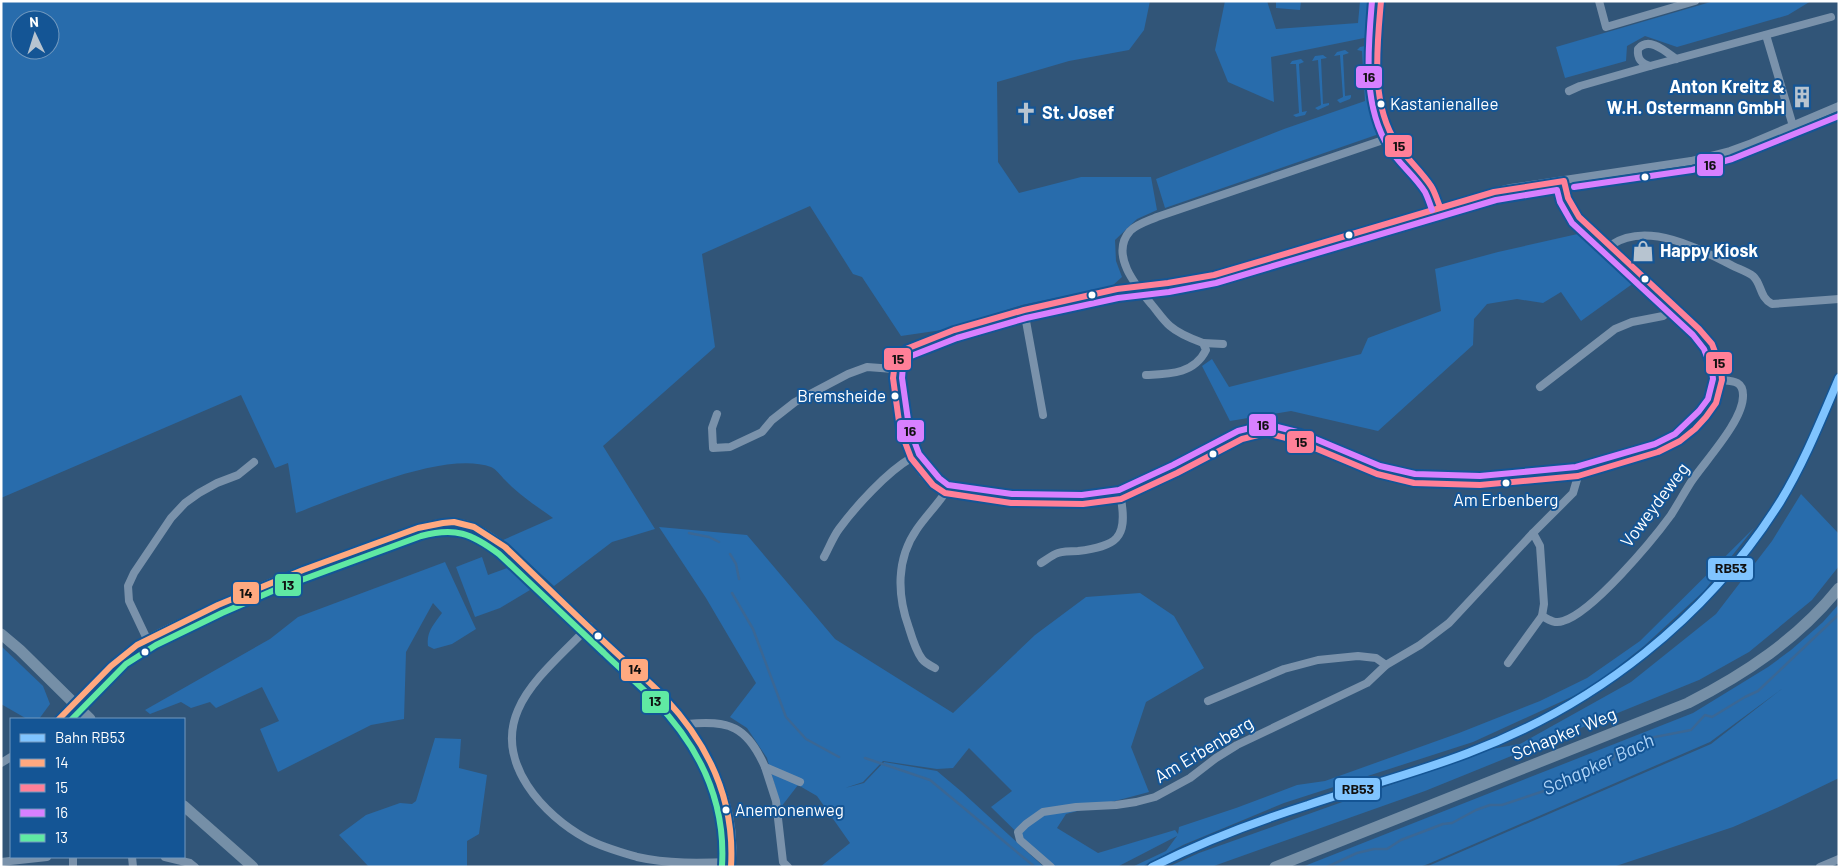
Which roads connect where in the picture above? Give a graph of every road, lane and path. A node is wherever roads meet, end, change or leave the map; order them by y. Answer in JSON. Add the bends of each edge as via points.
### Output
{"nodes":[{"id":1,"x":1382,"y":1,"type":"edge"},
{"id":2,"x":1599,"y":1,"type":"edge"},
{"id":3,"x":1695,"y":1,"type":"edge"},
{"id":4,"x":1831,"y":16,"type":"dead end"},
{"id":5,"x":1766,"y":35,"type":"junction"},
{"id":6,"x":1676,"y":59,"type":"junction"},
{"id":7,"x":1650,"y":66,"type":"junction"},
{"id":8,"x":1569,"y":91,"type":"dead end"},
{"id":9,"x":1839,"y":106,"type":"edge"},
{"id":10,"x":1793,"y":126,"type":"junction"},
{"id":11,"x":1392,"y":137,"type":"junction"},
{"id":12,"x":1564,"y":181,"type":"junction"},
{"id":13,"x":1440,"y":207,"type":"junction"},
{"id":14,"x":1610,"y":246,"type":"junction"},
{"id":15,"x":1137,"y":287,"type":"junction"},
{"id":16,"x":1839,"y":299,"type":"edge"},
{"id":17,"x":1675,"y":307,"type":"junction"},
{"id":18,"x":1024,"y":310,"type":"junction"},
{"id":19,"x":1203,"y":343,"type":"junction"},
{"id":20,"x":1223,"y":344,"type":"dead end"},
{"id":21,"x":894,"y":369,"type":"junction"},
{"id":22,"x":1146,"y":375,"type":"dead end"},
{"id":23,"x":1722,"y":380,"type":"junction"},
{"id":24,"x":1540,"y":387,"type":"dead end"},
{"id":25,"x":717,"y":414,"type":"dead end"},
{"id":26,"x":1043,"y":415,"type":"dead end"},
{"id":27,"x":911,"y":458,"type":"junction"},
{"id":28,"x":254,"y":462,"type":"dead end"},
{"id":29,"x":1578,"y":476,"type":"junction"},
{"id":30,"x":945,"y":493,"type":"junction"},
{"id":31,"x":1121,"y":498,"type":"junction"},
{"id":32,"x":1533,"y":533,"type":"junction"},
{"id":33,"x":824,"y":557,"type":"dead end"},
{"id":34,"x":1041,"y":563,"type":"dead end"},
{"id":35,"x":1839,"y":588,"type":"edge"},
{"id":36,"x":1542,"y":616,"type":"junction"},
{"id":37,"x":589,"y":626,"type":"junction"},
{"id":38,"x":1,"y":634,"type":"edge"},
{"id":39,"x":147,"y":640,"type":"junction"},
{"id":40,"x":1508,"y":662,"type":"dead end"},
{"id":41,"x":1386,"y":665,"type":"junction"},
{"id":42,"x":934,"y":668,"type":"dead end"},
{"id":43,"x":1208,"y":700,"type":"dead end"},
{"id":44,"x":75,"y":705,"type":"junction"},
{"id":45,"x":60,"y":718,"type":"edge"},
{"id":46,"x":89,"y":718,"type":"edge"},
{"id":47,"x":688,"y":724,"type":"junction"},
{"id":48,"x":765,"y":766,"type":"junction"},
{"id":49,"x":800,"y":782,"type":"dead end"},
{"id":50,"x":185,"y":807,"type":"edge"},
{"id":51,"x":38,"y":858,"type":"edge"},
{"id":52,"x":169,"y":858,"type":"edge"},
{"id":53,"x":1839,"y":859,"type":"edge"},
{"id":54,"x":1,"y":862,"type":"edge"},
{"id":55,"x":731,"y":864,"type":"edge"},
{"id":56,"x":195,"y":867,"type":"edge"},
{"id":57,"x":253,"y":867,"type":"edge"},
{"id":58,"x":788,"y":867,"type":"edge"},
{"id":59,"x":1051,"y":867,"type":"edge"},
{"id":60,"x":1275,"y":867,"type":"edge"},
{"id":61,"x":1820,"y":867,"type":"edge"}],
"edges":[{"from":1,"to":11,"type":"street","via":[[1379,77],[1381,104]]},
{"from":2,"to":3,"type":"street","via":[[1606,28]]},
{"from":4,"to":5,"type":"street"},
{"from":5,"to":6,"type":"street"},
{"from":5,"to":10,"type":"street"},
{"from":6,"to":7,"type":"street"},
{"from":6,"to":7,"type":"street","via":[[1649,43],[1641,45],[1638,59]]},
{"from":7,"to":8,"type":"street"},
{"from":9,"to":10,"type":"street"},
{"from":10,"to":12,"type":"street","via":[[1730,151],[1691,161]]},
{"from":11,"to":13,"type":"street","via":[[1432,187]]},
{"from":11,"to":15,"type":"street","via":[[1135,227],[1126,237],[1123,251],[1128,273]]},
{"from":12,"to":13,"type":"street","via":[[1511,188]]},
{"from":12,"to":14,"type":"street","via":[[1568,198],[1579,217]]},
{"from":13,"to":15,"type":"street","via":[[1214,275]]},
{"from":14,"to":16,"type":"street","via":[[1620,239],[1666,238],[1710,254],[1754,277],[1766,301],[1772,304]]},
{"from":14,"to":17,"type":"street"},
{"from":15,"to":18,"type":"street"},
{"from":15,"to":19,"type":"street","via":[[1170,326]]},
{"from":17,"to":23,"type":"street","via":[[1712,344],[1720,363]]},
{"from":17,"to":24,"type":"street","via":[[1663,316],[1615,329]]},
{"from":18,"to":21,"type":"street","via":[[954,330],[906,349],[898,356]]},
{"from":18,"to":26,"type":"street"},
{"from":19,"to":20,"type":"street"},
{"from":19,"to":22,"type":"street","via":[[1206,350],[1194,366],[1168,375]]},
{"from":21,"to":25,"type":"street","via":[[866,367],[844,376],[795,402],[762,432],[730,447],[712,448],[712,428]]},
{"from":21,"to":27,"type":"street","via":[[900,429]]},
{"from":23,"to":29,"type":"street","via":[[1716,403],[1696,429],[1680,441],[1658,452]]},
{"from":23,"to":36,"type":"street","name":"Voweydeweg","via":[[1740,384],[1742,404],[1730,428],[1671,514],[1598,598],[1561,622]]},
{"from":27,"to":30,"type":"street","via":[[922,474]]},
{"from":27,"to":33,"type":"street","via":[[868,495],[838,530]]},
{"from":28,"to":39,"type":"street","via":[[238,476],[199,492],[185,503],[134,573],[128,586],[129,601]]},
{"from":29,"to":31,"type":"street","via":[[1480,485],[1414,483],[1377,474],[1298,441],[1266,433],[1242,439]]},
{"from":29,"to":32,"type":"street","name":"Am Erbenberg","via":[[1573,494]]},
{"from":30,"to":31,"type":"street","via":[[1011,504],[1083,504]]},
{"from":30,"to":42,"type":"street","via":[[916,530],[902,564],[900,580],[900,597],[912,637],[923,660]]},
{"from":31,"to":34,"type":"street","via":[[1124,518],[1120,534],[1112,543],[1101,548],[1058,553]]},
{"from":32,"to":36,"type":"street","via":[[1540,546]]},
{"from":32,"to":41,"type":"street","name":"Am Erbenberg","via":[[1449,623]]},
{"from":35,"to":60,"type":"street","name":"Schapker Weg","via":[[1786,642],[1713,691]]},
{"from":36,"to":40,"type":"street"},
{"from":37,"to":39,"type":"street","via":[[505,546],[487,533],[465,524],[441,522],[251,590]]},
{"from":37,"to":47,"type":"street"},
{"from":37,"to":55,"type":"street","via":[[529,688],[517,712],[513,748],[517,766],[530,791],[558,819],[592,842],[659,861]]},
{"from":38,"to":44,"type":"street"},
{"from":39,"to":44,"type":"street","via":[[103,672]]},
{"from":41,"to":43,"type":"street","name":"Am Erbenberg","via":[[1376,658],[1358,656],[1318,660]]},
{"from":41,"to":59,"type":"street","name":"Am Erbenberg","via":[[1367,683],[1237,745],[1190,778],[1155,796],[1130,803],[1043,812],[1018,832],[1020,840]]},
{"from":44,"to":45,"type":"street"},
{"from":44,"to":46,"type":"street"},
{"from":47,"to":48,"type":"street","via":[[732,725],[746,737]]},
{"from":47,"to":55,"type":"street","via":[[711,763],[722,792],[730,824]]},
{"from":48,"to":49,"type":"street"},
{"from":48,"to":58,"type":"street","via":[[776,801],[783,862]]},
{"from":50,"to":57,"type":"street"},
{"from":51,"to":54,"type":"street"},
{"from":52,"to":56,"type":"street"},
{"from":53,"to":61,"type":"street"}]}
